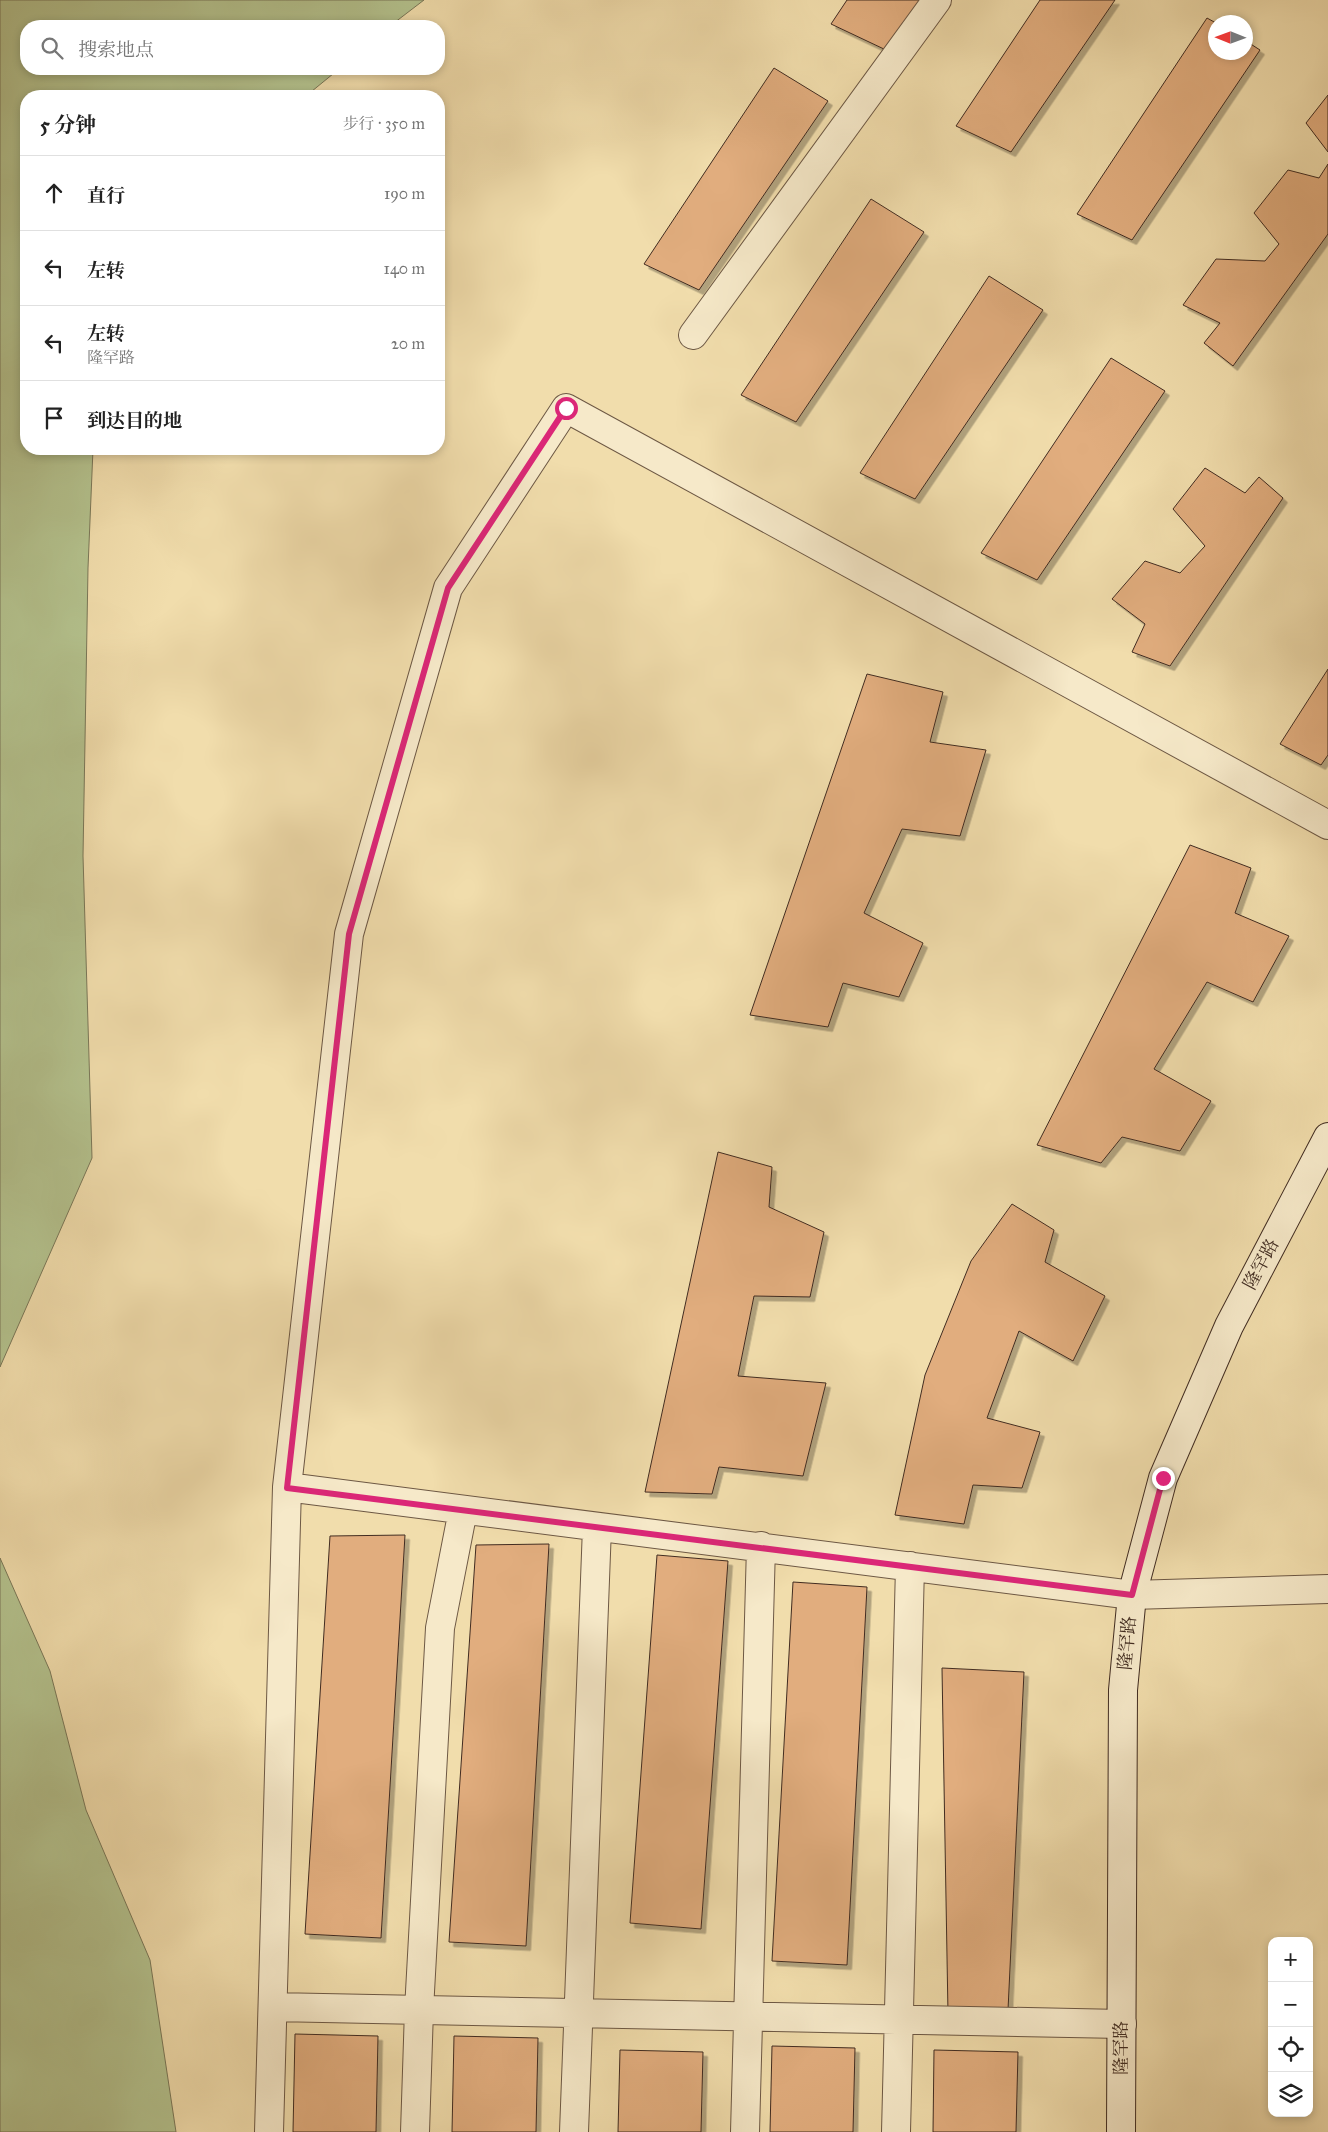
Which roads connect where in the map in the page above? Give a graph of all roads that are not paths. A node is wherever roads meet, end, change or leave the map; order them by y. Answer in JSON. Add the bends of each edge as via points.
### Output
{"nodes":[{"id":1,"x":937,"y":0,"type":"edge"},
{"id":2,"x":693,"y":335,"type":"dead end"},
{"id":3,"x":1328,"y":825,"type":"edge"},
{"id":4,"x":1328,"y":1137,"type":"edge"},
{"id":5,"x":287,"y":1488,"type":"junction"},
{"id":6,"x":463,"y":1510,"type":"junction"},
{"id":7,"x":597,"y":1527,"type":"junction"},
{"id":8,"x":760,"y":1546,"type":"junction"},
{"id":9,"x":910,"y":1566,"type":"junction"},
{"id":10,"x":1328,"y":1589,"type":"edge"},
{"id":11,"x":1132,"y":1595,"type":"junction"},
{"id":12,"x":273,"y":2007,"type":"junction"},
{"id":13,"x":419,"y":2010,"type":"junction"},
{"id":14,"x":578,"y":2013,"type":"junction"},
{"id":15,"x":747,"y":2016,"type":"junction"},
{"id":16,"x":898,"y":2019,"type":"junction"},
{"id":17,"x":1122,"y":2024,"type":"junction"},
{"id":18,"x":269,"y":2132,"type":"edge"},
{"id":19,"x":416,"y":2132,"type":"edge"},
{"id":20,"x":574,"y":2132,"type":"edge"},
{"id":21,"x":745,"y":2132,"type":"edge"},
{"id":22,"x":896,"y":2132,"type":"edge"},
{"id":23,"x":1121,"y":2132,"type":"edge"}],
"edges":[{"from":1,"to":2,"type":"street"},
{"from":3,"to":5,"type":"street","via":[[566,408],[448,588],[349,934]]},
{"from":4,"to":11,"type":"street","name":"隆罕路","via":[[1229,1326],[1163,1478]]},
{"from":5,"to":6,"type":"street"},
{"from":5,"to":12,"type":"street"},
{"from":6,"to":7,"type":"street"},
{"from":6,"to":13,"type":"street","via":[[440,1628]]},
{"from":7,"to":8,"type":"street"},
{"from":7,"to":14,"type":"street"},
{"from":8,"to":9,"type":"street"},
{"from":8,"to":15,"type":"street"},
{"from":9,"to":11,"type":"street"},
{"from":9,"to":16,"type":"street"},
{"from":10,"to":11,"type":"street"},
{"from":11,"to":17,"type":"street","name":"隆罕路","via":[[1123,1690]]},
{"from":12,"to":13,"type":"street"},
{"from":12,"to":18,"type":"street"},
{"from":13,"to":14,"type":"street"},
{"from":13,"to":19,"type":"street"},
{"from":14,"to":15,"type":"street"},
{"from":14,"to":20,"type":"street"},
{"from":15,"to":16,"type":"street"},
{"from":15,"to":21,"type":"street"},
{"from":16,"to":17,"type":"street"},
{"from":16,"to":22,"type":"street"},
{"from":17,"to":23,"type":"street","name":"隆罕路"}]}
